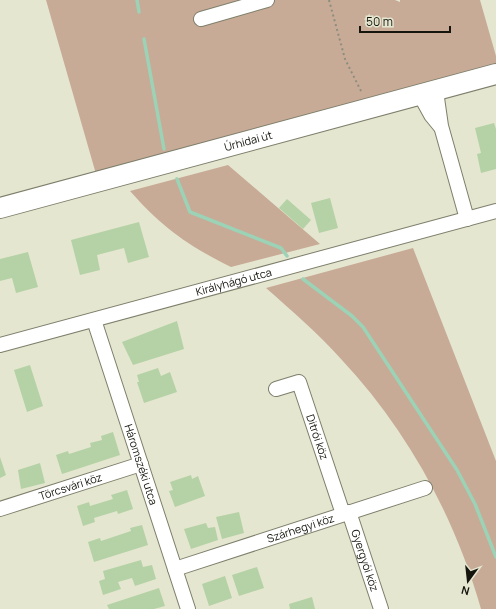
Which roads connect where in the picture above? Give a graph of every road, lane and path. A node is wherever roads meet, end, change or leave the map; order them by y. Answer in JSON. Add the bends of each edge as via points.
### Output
{"nodes":[{"id":1,"x":267,"y":0,"type":"edge"},
{"id":2,"x":329,"y":0,"type":"edge"},
{"id":3,"x":202,"y":19,"type":"dead end"},
{"id":4,"x":496,"y":74,"type":"edge"},
{"id":5,"x":428,"y":93,"type":"junction"},
{"id":6,"x":370,"y":109,"type":"junction"},
{"id":7,"x":0,"y":208,"type":"edge"},
{"id":8,"x":496,"y":211,"type":"edge"},
{"id":9,"x":467,"y":219,"type":"junction"},
{"id":10,"x":94,"y":320,"type":"junction"},
{"id":11,"x":0,"y":346,"type":"edge"},
{"id":12,"x":276,"y":389,"type":"dead end"},
{"id":13,"x":141,"y":464,"type":"junction"},
{"id":14,"x":425,"y":488,"type":"dead end"},
{"id":15,"x":0,"y":509,"type":"edge"},
{"id":16,"x":346,"y":513,"type":"junction"},
{"id":17,"x":175,"y":569,"type":"junction"},
{"id":18,"x":188,"y":609,"type":"edge"},
{"id":19,"x":381,"y":609,"type":"edge"}],
"edges":[{"from":1,"to":3,"type":"street"},
{"from":2,"to":6,"type":"path","via":[[345,59]]},
{"from":4,"to":5,"type":"main road","name":"Úrhidai út"},
{"from":5,"to":6,"type":"main road","name":"Úrhidai út"},
{"from":5,"to":9,"type":"street","via":[[431,115],[441,126]]},
{"from":6,"to":7,"type":"main road","name":"Úrhidai út"},
{"from":8,"to":9,"type":"street","name":"Királyhágó utca"},
{"from":9,"to":10,"type":"street","name":"Királyhágó utca"},
{"from":10,"to":11,"type":"street","name":"Királyhágó utca"},
{"from":10,"to":13,"type":"street","name":"Háromszéki utca"},
{"from":12,"to":16,"type":"street","name":"Ditrói köz","via":[[299,382]]},
{"from":13,"to":15,"type":"street","name":"Törcsvári köz"},
{"from":13,"to":17,"type":"street","name":"Háromszéki utca"},
{"from":14,"to":16,"type":"street","name":"Szárhegyi köz"},
{"from":16,"to":17,"type":"street","name":"Szárhegyi köz"},
{"from":16,"to":19,"type":"street","name":"Gyergyói köz"},
{"from":17,"to":18,"type":"street","name":"Háromszéki utca"}]}
